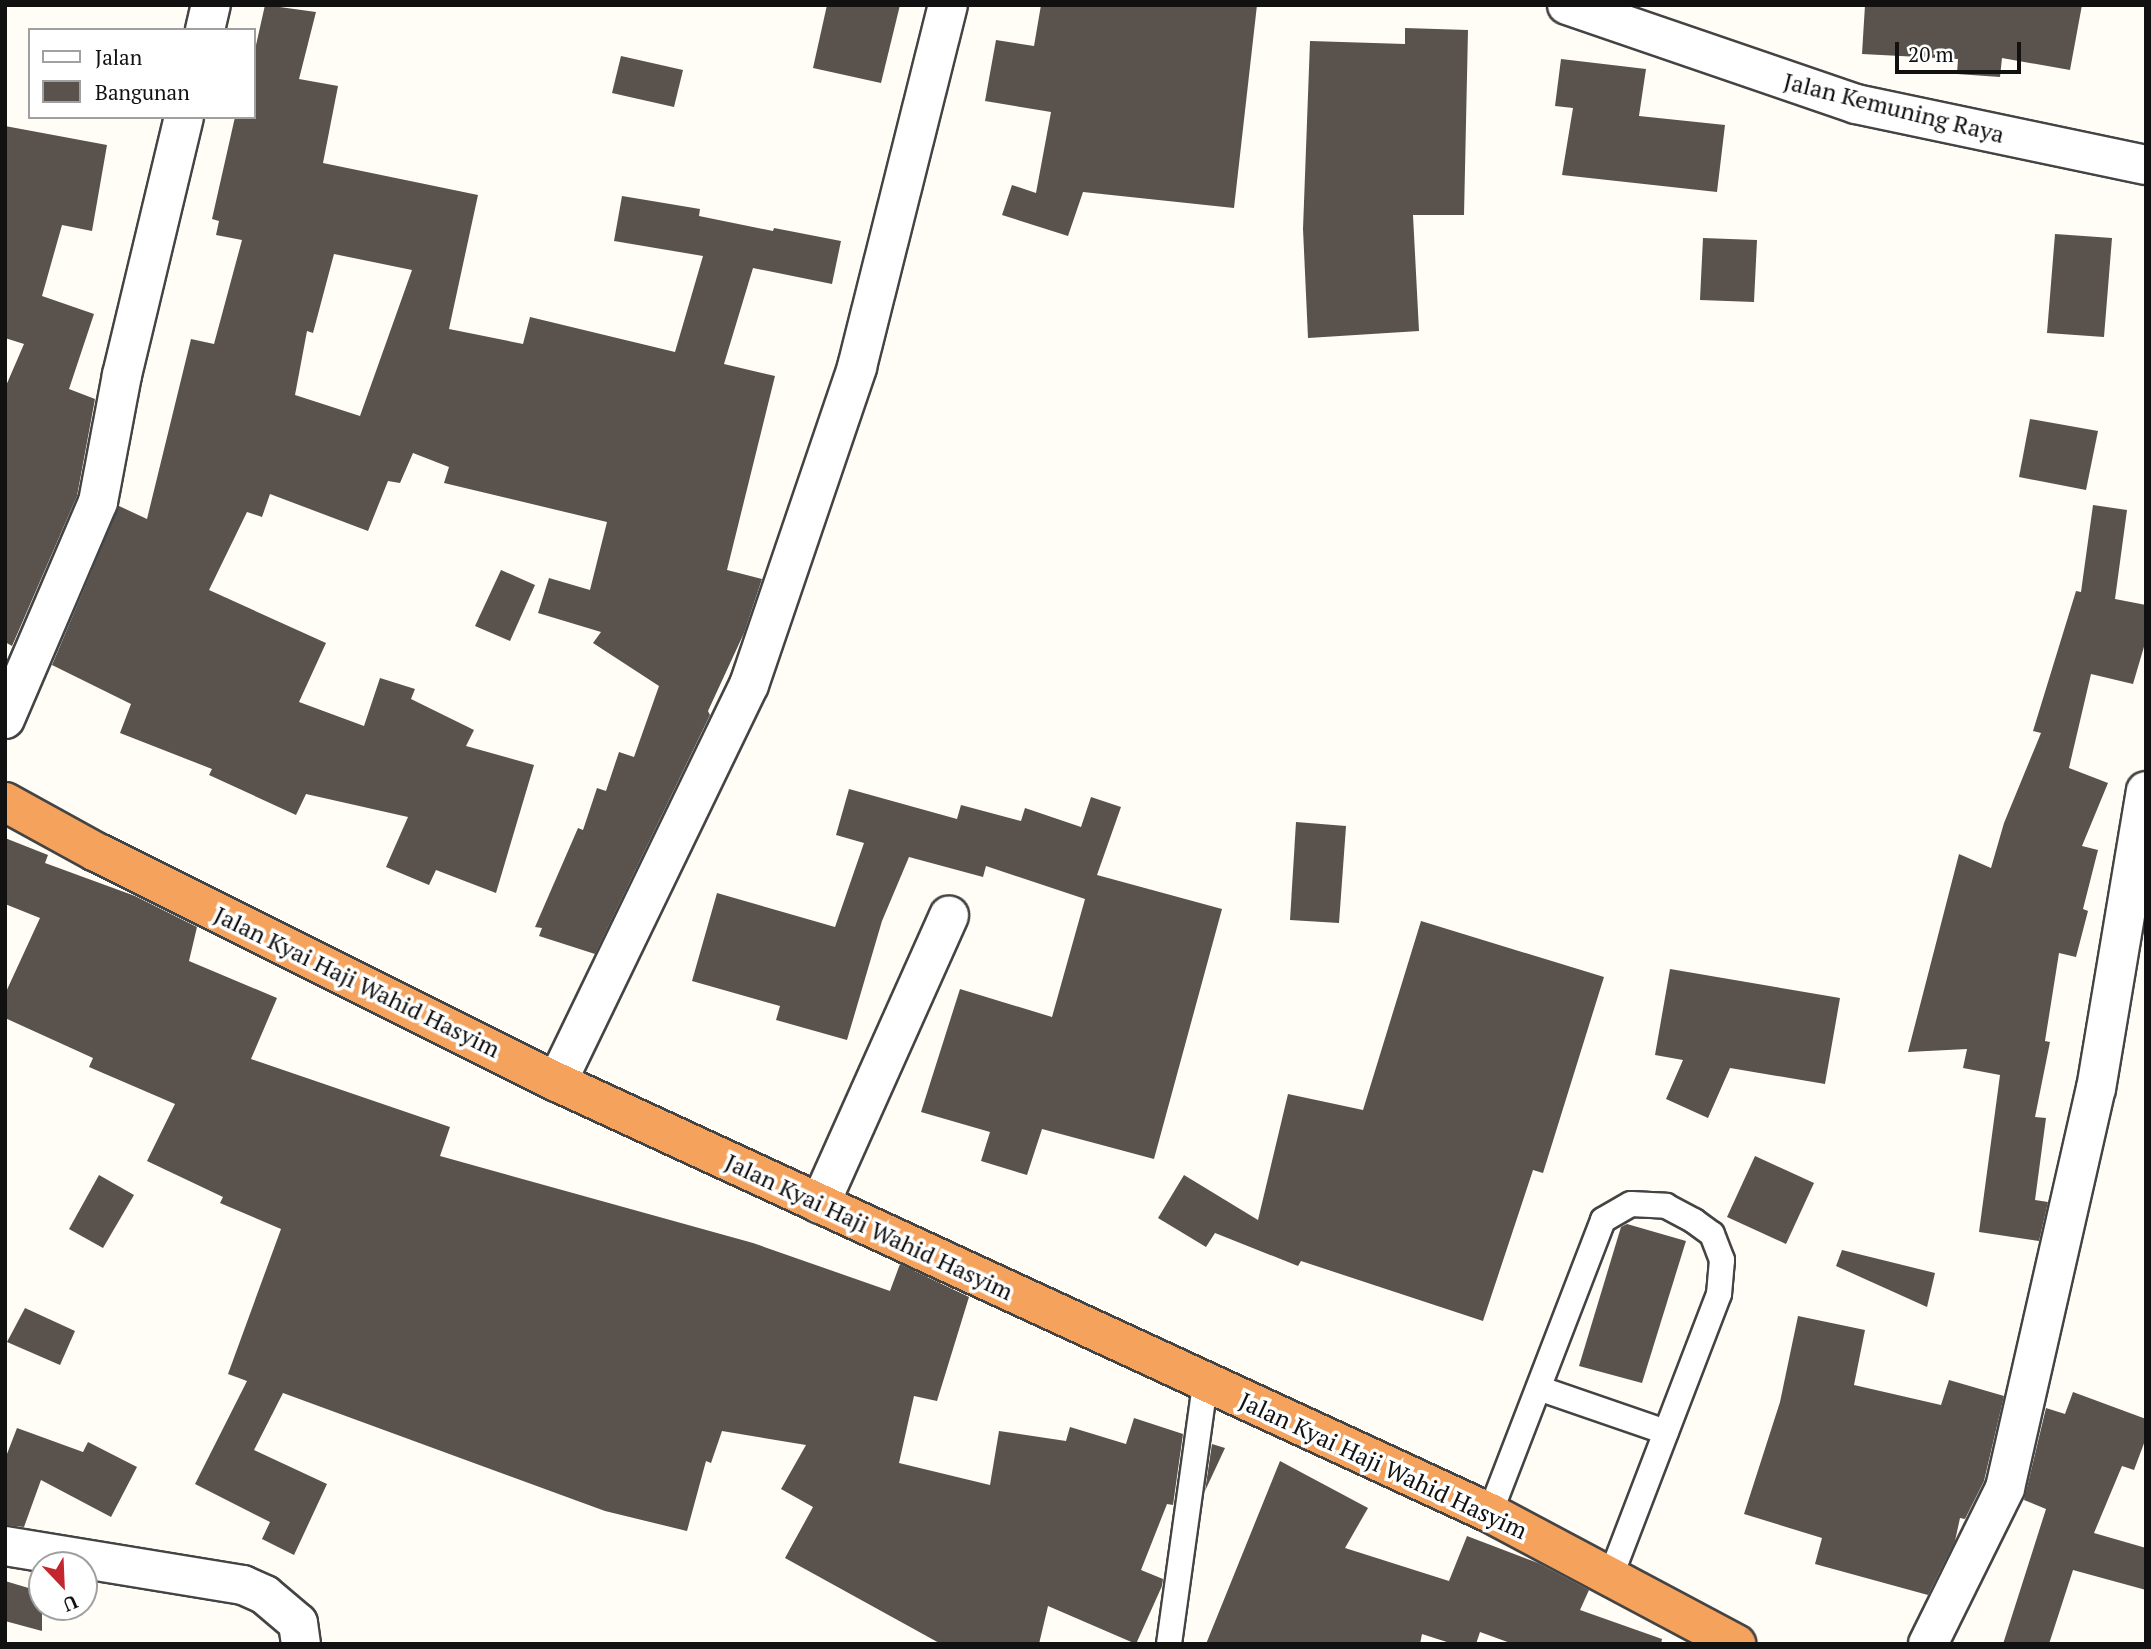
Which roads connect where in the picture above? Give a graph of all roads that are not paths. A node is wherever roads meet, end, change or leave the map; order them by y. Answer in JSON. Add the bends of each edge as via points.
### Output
{"nodes":[{"id":1,"x":211,"y":5,"type":"edge"},
{"id":2,"x":948,"y":5,"type":"edge"},
{"id":3,"x":1567,"y":5,"type":"edge"},
{"id":4,"x":205,"y":28,"type":"edge"},
{"id":5,"x":184,"y":119,"type":"edge"},
{"id":6,"x":2146,"y":165,"type":"edge"},
{"id":7,"x":5,"y":719,"type":"edge"},
{"id":8,"x":2146,"y":791,"type":"edge"},
{"id":9,"x":5,"y":802,"type":"edge"},
{"id":10,"x":949,"y":916,"type":"dead end"},
{"id":11,"x":557,"y":1082,"type":"junction"},
{"id":12,"x":820,"y":1204,"type":"junction"},
{"id":13,"x":1205,"y":1384,"type":"junction"},
{"id":14,"x":1541,"y":1389,"type":"junction"},
{"id":15,"x":1666,"y":1432,"type":"junction"},
{"id":16,"x":1490,"y":1513,"type":"junction"},
{"id":17,"x":5,"y":1546,"type":"edge"},
{"id":18,"x":1611,"y":1576,"type":"junction"},
{"id":19,"x":1720,"y":1640,"type":"edge"},
{"id":20,"x":301,"y":1644,"type":"edge"},
{"id":21,"x":1169,"y":1644,"type":"edge"},
{"id":22,"x":1928,"y":1644,"type":"edge"}],
"edges":[{"from":1,"to":4,"type":"street"},
{"from":2,"to":11,"type":"street","via":[[857,367],[749,685]]},
{"from":3,"to":6,"type":"street","name":"Jalan Kemuning Raya","via":[[1856,104]]},
{"from":5,"to":7,"type":"street","via":[[122,375],[98,502]]},
{"from":8,"to":22,"type":"street","via":[[2096,1089],[2005,1488]]},
{"from":9,"to":11,"type":"highway","name":"Jalan Kyai Haji Wahid Hasyim"},
{"from":10,"to":12,"type":"street"},
{"from":11,"to":12,"type":"highway","name":"Jalan Kyai Haji Wahid Hasyim"},
{"from":12,"to":13,"type":"highway","name":"Jalan Kyai Haji Wahid Hasyim"},
{"from":13,"to":16,"type":"highway","name":"Jalan Kyai Haji Wahid Hasyim"},
{"from":13,"to":21,"type":"lane"},
{"from":14,"to":15,"type":"lane"},
{"from":14,"to":15,"type":"lane","via":[[1603,1220],[1631,1204],[1666,1206],[1712,1234],[1722,1260],[1719,1294]]},
{"from":14,"to":16,"type":"lane"},
{"from":15,"to":18,"type":"lane"},
{"from":16,"to":18,"type":"highway","name":"Jalan Kyai Haji Wahid Hasyim"},
{"from":17,"to":20,"type":"street","via":[[243,1585],[265,1595],[298,1623]]},
{"from":18,"to":19,"type":"highway","name":"Jalan Kyai Haji Wahid Hasyim"}]}
